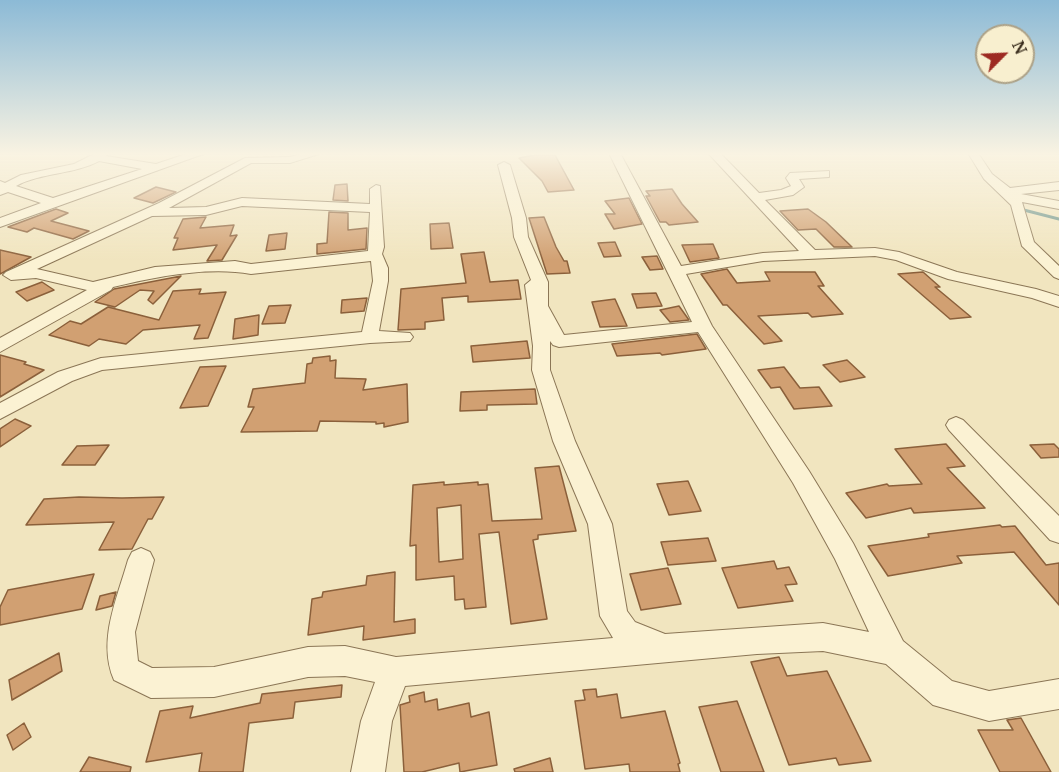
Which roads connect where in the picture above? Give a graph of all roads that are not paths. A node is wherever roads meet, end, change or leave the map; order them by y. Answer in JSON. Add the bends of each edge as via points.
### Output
{"nodes":[{"id":1,"x":6,"y":189,"type":"edge"},
{"id":2,"x":93,"y":189,"type":"edge"},
{"id":3,"x":195,"y":189,"type":"edge"},
{"id":4,"x":376,"y":189,"type":"dead end"},
{"id":5,"x":511,"y":189,"type":"edge"},
{"id":6,"x":633,"y":189,"type":"edge"},
{"id":7,"x":749,"y":189,"type":"edge"},
{"id":8,"x":795,"y":189,"type":"edge"},
{"id":9,"x":1003,"y":189,"type":"edge"},
{"id":10,"x":1040,"y":189,"type":"edge"},
{"id":11,"x":1009,"y":194,"type":"junction"},
{"id":12,"x":757,"y":197,"type":"junction"},
{"id":13,"x":54,"y":202,"type":"junction"},
{"id":14,"x":1059,"y":205,"type":"edge"},
{"id":15,"x":376,"y":208,"type":"junction"},
{"id":16,"x":150,"y":213,"type":"junction"},
{"id":17,"x":0,"y":223,"type":"edge"},
{"id":18,"x":375,"y":254,"type":"junction"},
{"id":19,"x":811,"y":255,"type":"junction"},
{"id":20,"x":677,"y":272,"type":"junction"},
{"id":21,"x":1059,"y":274,"type":"edge"},
{"id":22,"x":6,"y":277,"type":"edge"},
{"id":23,"x":113,"y":282,"type":"junction"},
{"id":24,"x":540,"y":282,"type":"junction"},
{"id":25,"x":1059,"y":302,"type":"edge"},
{"id":26,"x":703,"y":326,"type":"junction"},
{"id":27,"x":370,"y":337,"type":"junction"},
{"id":28,"x":404,"y":337,"type":"dead end"},
{"id":29,"x":0,"y":346,"type":"edge"},
{"id":30,"x":0,"y":412,"type":"edge"},
{"id":31,"x":956,"y":424,"type":"dead end"},
{"id":32,"x":1059,"y":532,"type":"edge"},
{"id":33,"x":141,"y":560,"type":"dead end"},
{"id":34,"x":666,"y":648,"type":"junction"},
{"id":35,"x":893,"y":651,"type":"junction"},
{"id":36,"x":396,"y":672,"type":"junction"},
{"id":37,"x":1059,"y":694,"type":"edge"},
{"id":38,"x":368,"y":772,"type":"edge"}],
"edges":[{"from":1,"to":13,"type":"street"},
{"from":2,"to":13,"type":"street"},
{"from":3,"to":16,"type":"street"},
{"from":4,"to":15,"type":"street"},
{"from":5,"to":24,"type":"street","via":[[520,237]]},
{"from":6,"to":20,"type":"street"},
{"from":7,"to":12,"type":"street"},
{"from":8,"to":12,"type":"street"},
{"from":9,"to":11,"type":"street"},
{"from":10,"to":11,"type":"street"},
{"from":11,"to":14,"type":"street"},
{"from":11,"to":21,"type":"street","via":[[1022,213],[1027,243]]},
{"from":12,"to":19,"type":"street"},
{"from":13,"to":17,"type":"street"},
{"from":15,"to":16,"type":"street","via":[[242,202],[206,211]]},
{"from":15,"to":18,"type":"street"},
{"from":16,"to":22,"type":"street"},
{"from":18,"to":23,"type":"street","via":[[251,269],[235,266],[155,272]]},
{"from":18,"to":27,"type":"street","via":[[381,264],[382,287],[373,309]]},
{"from":19,"to":20,"type":"street","via":[[764,257]]},
{"from":19,"to":25,"type":"street","via":[[875,252],[899,256],[953,276]]},
{"from":20,"to":26,"type":"street"},
{"from":22,"to":23,"type":"street","via":[[36,273],[93,287]]},
{"from":23,"to":29,"type":"street"},
{"from":24,"to":26,"type":"street","via":[[540,306],[559,341]]},
{"from":24,"to":34,"type":"street","via":[[533,285],[533,290],[542,346],[541,370],[564,441],[600,524],[614,616],[625,632]]},
{"from":26,"to":35,"type":"street","via":[[801,477],[844,551]]},
{"from":27,"to":28,"type":"street"},
{"from":27,"to":30,"type":"street","via":[[125,361],[90,368]]},
{"from":31,"to":32,"type":"street"},
{"from":33,"to":36,"type":"street","via":[[121,632],[124,670],[151,683],[214,682],[308,662],[345,661]]},
{"from":34,"to":35,"type":"street","via":[[823,638]]},
{"from":34,"to":36,"type":"street"},
{"from":35,"to":37,"type":"street","via":[[944,693],[989,706]]},
{"from":36,"to":38,"type":"street","via":[[380,704]]}]}
